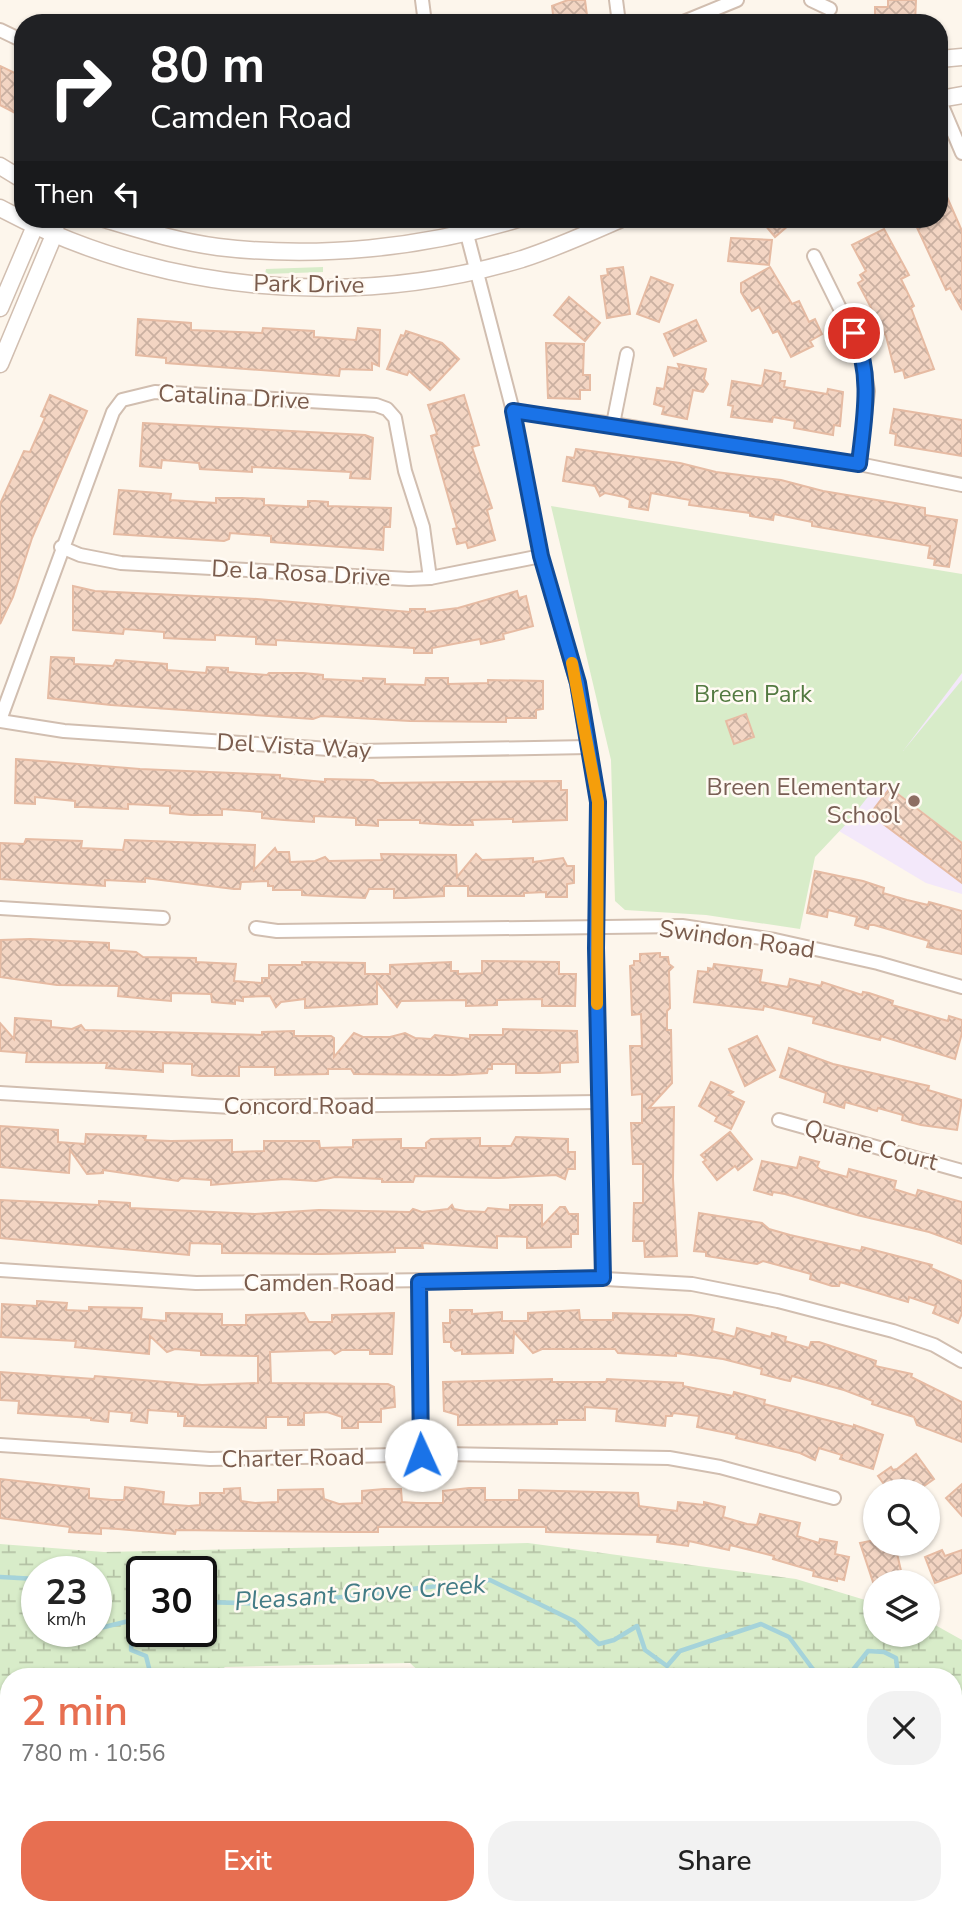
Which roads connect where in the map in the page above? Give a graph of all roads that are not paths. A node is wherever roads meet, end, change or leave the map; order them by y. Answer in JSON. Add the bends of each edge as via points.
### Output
{"nodes":[{"id":1,"x":737,"y":0,"type":"edge"},
{"id":2,"x":811,"y":0,"type":"edge"},
{"id":3,"x":830,"y":9,"type":"dead end"},
{"id":4,"x":703,"y":14,"type":"edge"},
{"id":5,"x":948,"y":119,"type":"edge"},
{"id":6,"x":962,"y":153,"type":"edge"},
{"id":7,"x":36,"y":228,"type":"edge"},
{"id":8,"x":55,"y":228,"type":"edge"},
{"id":9,"x":57,"y":228,"type":"edge"},
{"id":10,"x":136,"y":228,"type":"edge"},
{"id":11,"x":458,"y":228,"type":"edge"},
{"id":12,"x":466,"y":228,"type":"edge"},
{"id":13,"x":600,"y":228,"type":"edge"},
{"id":14,"x":814,"y":256,"type":"dead end"},
{"id":15,"x":475,"y":269,"type":"junction"},
{"id":16,"x":0,"y":308,"type":"edge"},
{"id":17,"x":627,"y":354,"type":"dead end"},
{"id":18,"x":0,"y":364,"type":"edge"},
{"id":19,"x":513,"y":411,"type":"junction"},
{"id":20,"x":613,"y":424,"type":"junction"},
{"id":21,"x":859,"y":464,"type":"junction"},
{"id":22,"x":962,"y":485,"type":"edge"},
{"id":23,"x":61,"y":547,"type":"junction"},
{"id":24,"x":541,"y":556,"type":"junction"},
{"id":25,"x":430,"y":578,"type":"junction"},
{"id":26,"x":0,"y":720,"type":"edge"},
{"id":27,"x":589,"y":747,"type":"junction"},
{"id":28,"x":0,"y":908,"type":"edge"},
{"id":29,"x":163,"y":918,"type":"dead end"},
{"id":30,"x":256,"y":928,"type":"dead end"},
{"id":31,"x":596,"y":928,"type":"junction"},
{"id":32,"x":962,"y":987,"type":"edge"},
{"id":33,"x":0,"y":1093,"type":"edge"},
{"id":34,"x":598,"y":1101,"type":"junction"},
{"id":35,"x":779,"y":1120,"type":"dead end"},
{"id":36,"x":962,"y":1171,"type":"edge"},
{"id":37,"x":0,"y":1270,"type":"edge"},
{"id":38,"x":603,"y":1278,"type":"junction"},
{"id":39,"x":419,"y":1282,"type":"junction"},
{"id":40,"x":962,"y":1361,"type":"edge"},
{"id":41,"x":0,"y":1445,"type":"edge"},
{"id":42,"x":421,"y":1455,"type":"junction"},
{"id":43,"x":834,"y":1498,"type":"dead end"}],
"edges":[{"from":1,"to":4,"type":"street"},
{"from":2,"to":3,"type":"street"},
{"from":5,"to":6,"type":"street"},
{"from":7,"to":16,"type":"street"},
{"from":8,"to":18,"type":"street"},
{"from":9,"to":15,"type":"street","name":"Park Drive","via":[[150,266],[258,285],[363,287]]},
{"from":10,"to":11,"type":"street","name":"Park Drive","via":[[218,247],[313,251],[399,245]]},
{"from":12,"to":15,"type":"street"},
{"from":13,"to":15,"type":"street","name":"Park Drive","via":[[544,252]]},
{"from":14,"to":21,"type":"street","via":[[862,353],[868,391]]},
{"from":15,"to":19,"type":"street"},
{"from":17,"to":20,"type":"street"},
{"from":19,"to":20,"type":"street"},
{"from":19,"to":24,"type":"street"},
{"from":20,"to":21,"type":"street"},
{"from":21,"to":22,"type":"street"},
{"from":23,"to":25,"type":"street","name":"De la Rosa Drive","via":[[121,563],[374,579]]},
{"from":23,"to":25,"type":"street","name":"Catalina Drive","via":[[113,412],[122,400],[155,391],[376,405],[394,418],[423,527]]},
{"from":23,"to":26,"type":"street","name":"Catalina Drive"},
{"from":24,"to":25,"type":"street","name":"De la Rosa Drive"},
{"from":24,"to":27,"type":"street","via":[[578,683]]},
{"from":26,"to":27,"type":"street","name":"Del Vista Way","via":[[64,731],[359,751]]},
{"from":27,"to":31,"type":"street","via":[[598,802]]},
{"from":28,"to":29,"type":"street"},
{"from":30,"to":31,"type":"street","name":"Swindon Road"},
{"from":31,"to":32,"type":"street","name":"Swindon Road","via":[[682,926],[775,940]]},
{"from":31,"to":34,"type":"street"},
{"from":33,"to":34,"type":"street","name":"Concord Road","via":[[231,1107]]},
{"from":34,"to":38,"type":"street"},
{"from":35,"to":36,"type":"street","name":"Quane Court"},
{"from":37,"to":39,"type":"street","name":"Camden Road","via":[[196,1283]]},
{"from":38,"to":39,"type":"street","name":"Camden Road"},
{"from":38,"to":40,"type":"street","name":"Camden Road","via":[[692,1284],[778,1301],[934,1345]]},
{"from":39,"to":42,"type":"street"},
{"from":41,"to":42,"type":"street","name":"Charter Road","via":[[210,1459]]},
{"from":42,"to":43,"type":"street","name":"Charter Road","via":[[669,1458]]}]}
